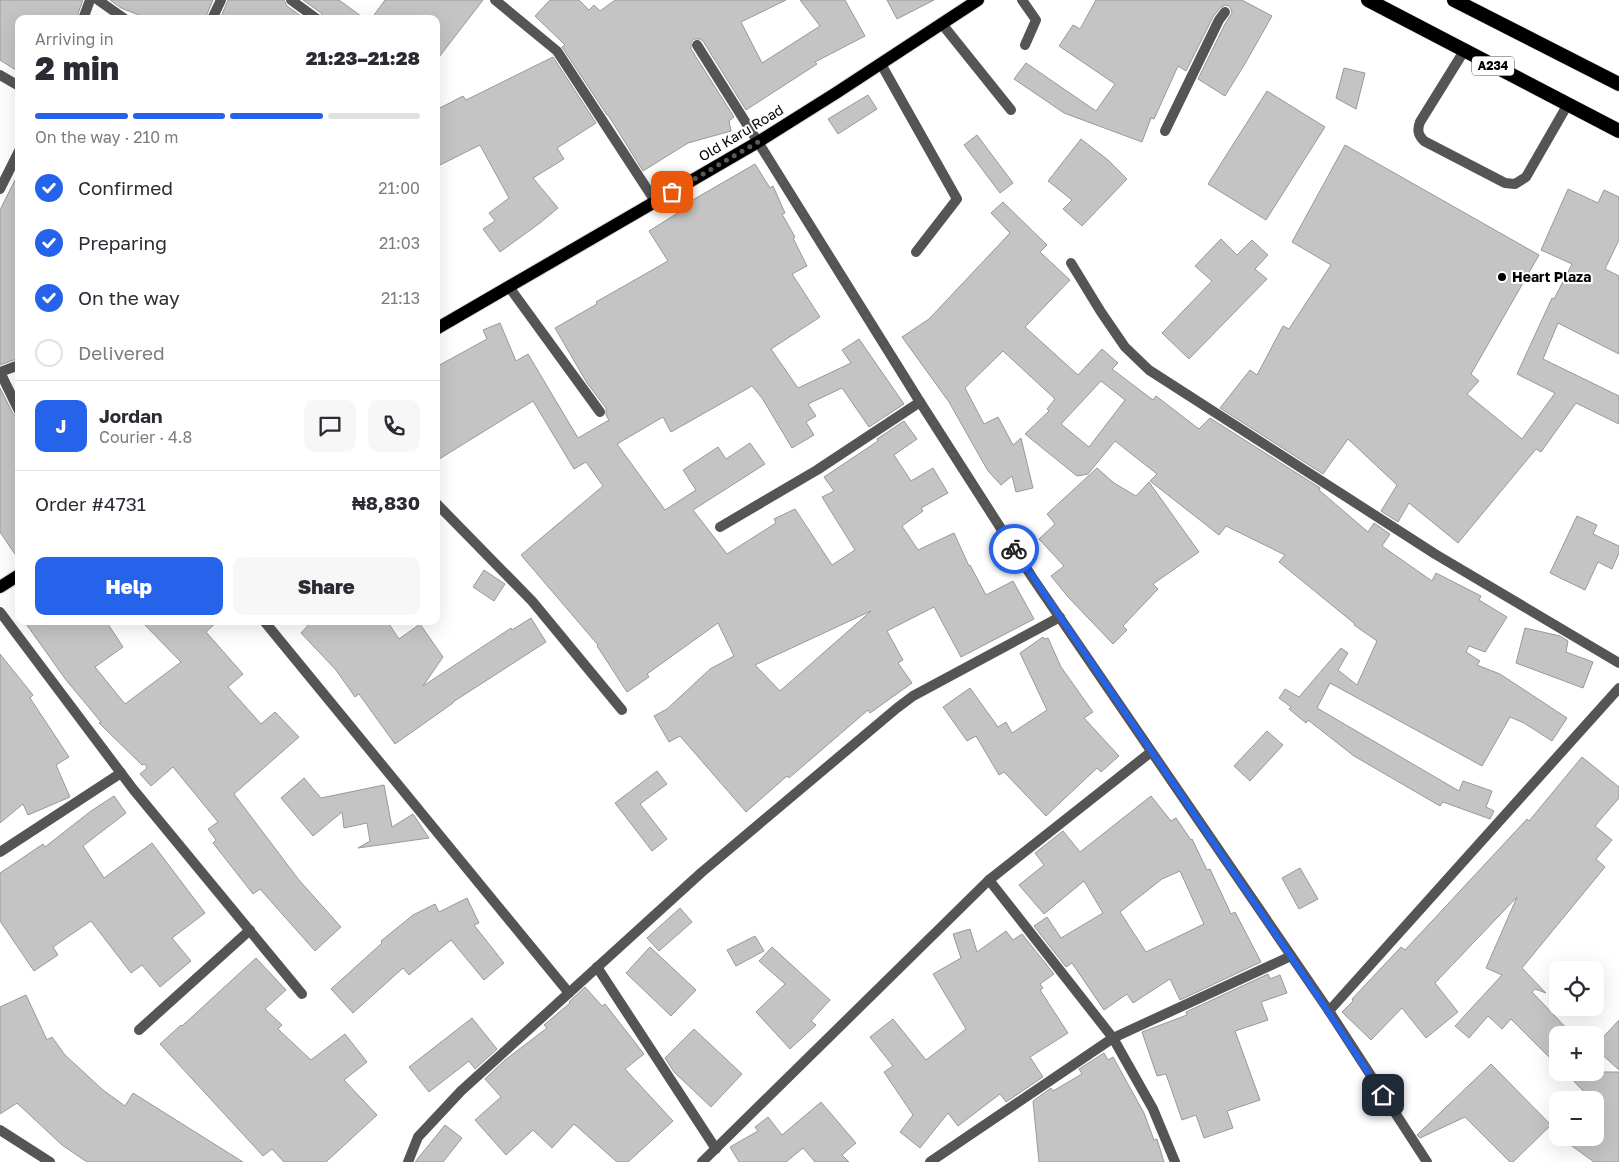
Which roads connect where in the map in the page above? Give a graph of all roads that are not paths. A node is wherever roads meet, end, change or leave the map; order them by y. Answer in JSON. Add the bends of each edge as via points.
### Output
{"nodes":[{"id":1,"x":90,"y":0,"type":"edge"},
{"id":2,"x":98,"y":0,"type":"edge"},
{"id":3,"x":221,"y":0,"type":"edge"},
{"id":4,"x":291,"y":0,"type":"edge"},
{"id":5,"x":495,"y":0,"type":"edge"},
{"id":6,"x":978,"y":0,"type":"edge"},
{"id":7,"x":1022,"y":0,"type":"edge"},
{"id":8,"x":1368,"y":0,"type":"edge"},
{"id":9,"x":1454,"y":0,"type":"edge"},
{"id":10,"x":1469,"y":4,"type":"edge"},
{"id":11,"x":1225,"y":12,"type":"dead end"},
{"id":12,"x":84,"y":15,"type":"edge"},
{"id":13,"x":119,"y":15,"type":"edge"},
{"id":14,"x":214,"y":15,"type":"edge"},
{"id":15,"x":312,"y":15,"type":"edge"},
{"id":16,"x":942,"y":24,"type":"junction"},
{"id":17,"x":697,"y":45,"type":"dead end"},
{"id":18,"x":1025,"y":45,"type":"dead end"},
{"id":19,"x":1464,"y":50,"type":"junction"},
{"id":20,"x":881,"y":64,"type":"junction"},
{"id":21,"x":0,"y":75,"type":"edge"},
{"id":22,"x":1618,"y":82,"type":"edge"},
{"id":23,"x":15,"y":84,"type":"edge"},
{"id":24,"x":1568,"y":104,"type":"junction"},
{"id":25,"x":1011,"y":110,"type":"dead end"},
{"id":26,"x":1166,"y":131,"type":"dead end"},
{"id":27,"x":1619,"y":131,"type":"edge"},
{"id":28,"x":758,"y":142,"type":"junction"},
{"id":29,"x":15,"y":159,"type":"edge"},
{"id":30,"x":0,"y":189,"type":"edge"},
{"id":31,"x":654,"y":202,"type":"junction"},
{"id":32,"x":916,"y":252,"type":"dead end"},
{"id":33,"x":1070,"y":263,"type":"dead end"},
{"id":34,"x":509,"y":287,"type":"junction"},
{"id":35,"x":440,"y":327,"type":"edge"},
{"id":36,"x":15,"y":368,"type":"edge"},
{"id":37,"x":0,"y":372,"type":"edge"},
{"id":38,"x":920,"y":402,"type":"junction"},
{"id":39,"x":15,"y":403,"type":"edge"},
{"id":40,"x":600,"y":412,"type":"dead end"},
{"id":41,"x":440,"y":506,"type":"edge"},
{"id":42,"x":720,"y":527,"type":"dead end"},
{"id":43,"x":15,"y":578,"type":"edge"},
{"id":44,"x":0,"y":587,"type":"edge"},
{"id":45,"x":0,"y":612,"type":"edge"},
{"id":46,"x":1060,"y":618,"type":"junction"},
{"id":47,"x":267,"y":625,"type":"edge"},
{"id":48,"x":1619,"y":663,"type":"edge"},
{"id":49,"x":1619,"y":688,"type":"edge"},
{"id":50,"x":622,"y":710,"type":"dead end"},
{"id":51,"x":1151,"y":752,"type":"junction"},
{"id":52,"x":121,"y":773,"type":"junction"},
{"id":53,"x":0,"y":852,"type":"edge"},
{"id":54,"x":989,"y":880,"type":"junction"},
{"id":55,"x":250,"y":930,"type":"junction"},
{"id":56,"x":1291,"y":956,"type":"junction"},
{"id":57,"x":597,"y":967,"type":"junction"},
{"id":58,"x":568,"y":993,"type":"junction"},
{"id":59,"x":302,"y":994,"type":"dead end"},
{"id":60,"x":1328,"y":1012,"type":"junction"},
{"id":61,"x":139,"y":1030,"type":"dead end"},
{"id":62,"x":1113,"y":1038,"type":"junction"},
{"id":63,"x":0,"y":1130,"type":"edge"},
{"id":64,"x":716,"y":1149,"type":"junction"},
{"id":65,"x":50,"y":1162,"type":"edge"},
{"id":66,"x":408,"y":1162,"type":"edge"},
{"id":67,"x":702,"y":1162,"type":"edge"},
{"id":68,"x":930,"y":1162,"type":"edge"},
{"id":69,"x":1175,"y":1162,"type":"edge"},
{"id":70,"x":1427,"y":1162,"type":"edge"}],
"edges":[{"from":1,"to":12,"type":"street"},
{"from":2,"to":13,"type":"street"},
{"from":3,"to":14,"type":"street"},
{"from":4,"to":15,"type":"street"},
{"from":5,"to":31,"type":"street","via":[[557,51]]},
{"from":6,"to":16,"type":"main road","name":"Old Karu Road"},
{"from":7,"to":18,"type":"street","via":[[1036,20]]},
{"from":8,"to":19,"type":"highway","number":"A234"},
{"from":9,"to":10,"type":"highway"},
{"from":10,"to":22,"type":"highway"},
{"from":11,"to":26,"type":"street"},
{"from":16,"to":20,"type":"main road","name":"Old Karu Road"},
{"from":16,"to":25,"type":"street"},
{"from":17,"to":28,"type":"street"},
{"from":19,"to":24,"type":"highway","number":"A234"},
{"from":19,"to":24,"type":"street","via":[[1420,122],[1418,134],[1424,141],[1505,183],[1515,184],[1526,177]]},
{"from":20,"to":28,"type":"main road","name":"Old Karu Road"},
{"from":20,"to":32,"type":"street","via":[[958,199]]},
{"from":21,"to":23,"type":"street"},
{"from":24,"to":27,"type":"highway","number":"A234"},
{"from":28,"to":31,"type":"main road","name":"Old Karu Road"},
{"from":28,"to":38,"type":"street"},
{"from":29,"to":30,"type":"street"},
{"from":31,"to":34,"type":"main road","name":"Old Karu Road"},
{"from":33,"to":48,"type":"street","via":[[1125,347],[1149,370],[1436,554]]},
{"from":34,"to":35,"type":"main road","name":"Old Karu Road"},
{"from":34,"to":40,"type":"street"},
{"from":36,"to":37,"type":"street"},
{"from":37,"to":39,"type":"street"},
{"from":38,"to":42,"type":"street","via":[[817,470]]},
{"from":38,"to":46,"type":"street"},
{"from":41,"to":50,"type":"street","via":[[532,601]]},
{"from":43,"to":44,"type":"main road"},
{"from":45,"to":52,"type":"street"},
{"from":46,"to":51,"type":"street"},
{"from":46,"to":57,"type":"street","via":[[913,696],[897,708],[702,872]]},
{"from":47,"to":58,"type":"street"},
{"from":49,"to":60,"type":"street"},
{"from":51,"to":54,"type":"street"},
{"from":51,"to":56,"type":"street"},
{"from":52,"to":53,"type":"street"},
{"from":52,"to":55,"type":"street"},
{"from":54,"to":62,"type":"street"},
{"from":54,"to":64,"type":"street"},
{"from":55,"to":59,"type":"street"},
{"from":55,"to":61,"type":"street"},
{"from":56,"to":60,"type":"street"},
{"from":56,"to":62,"type":"street"},
{"from":57,"to":58,"type":"street"},
{"from":57,"to":64,"type":"street"},
{"from":58,"to":66,"type":"street","via":[[461,1091],[418,1137]]},
{"from":60,"to":70,"type":"street"},
{"from":62,"to":68,"type":"street"},
{"from":62,"to":69,"type":"street","via":[[1153,1109]]},
{"from":63,"to":65,"type":"street"},
{"from":64,"to":67,"type":"street"}]}
